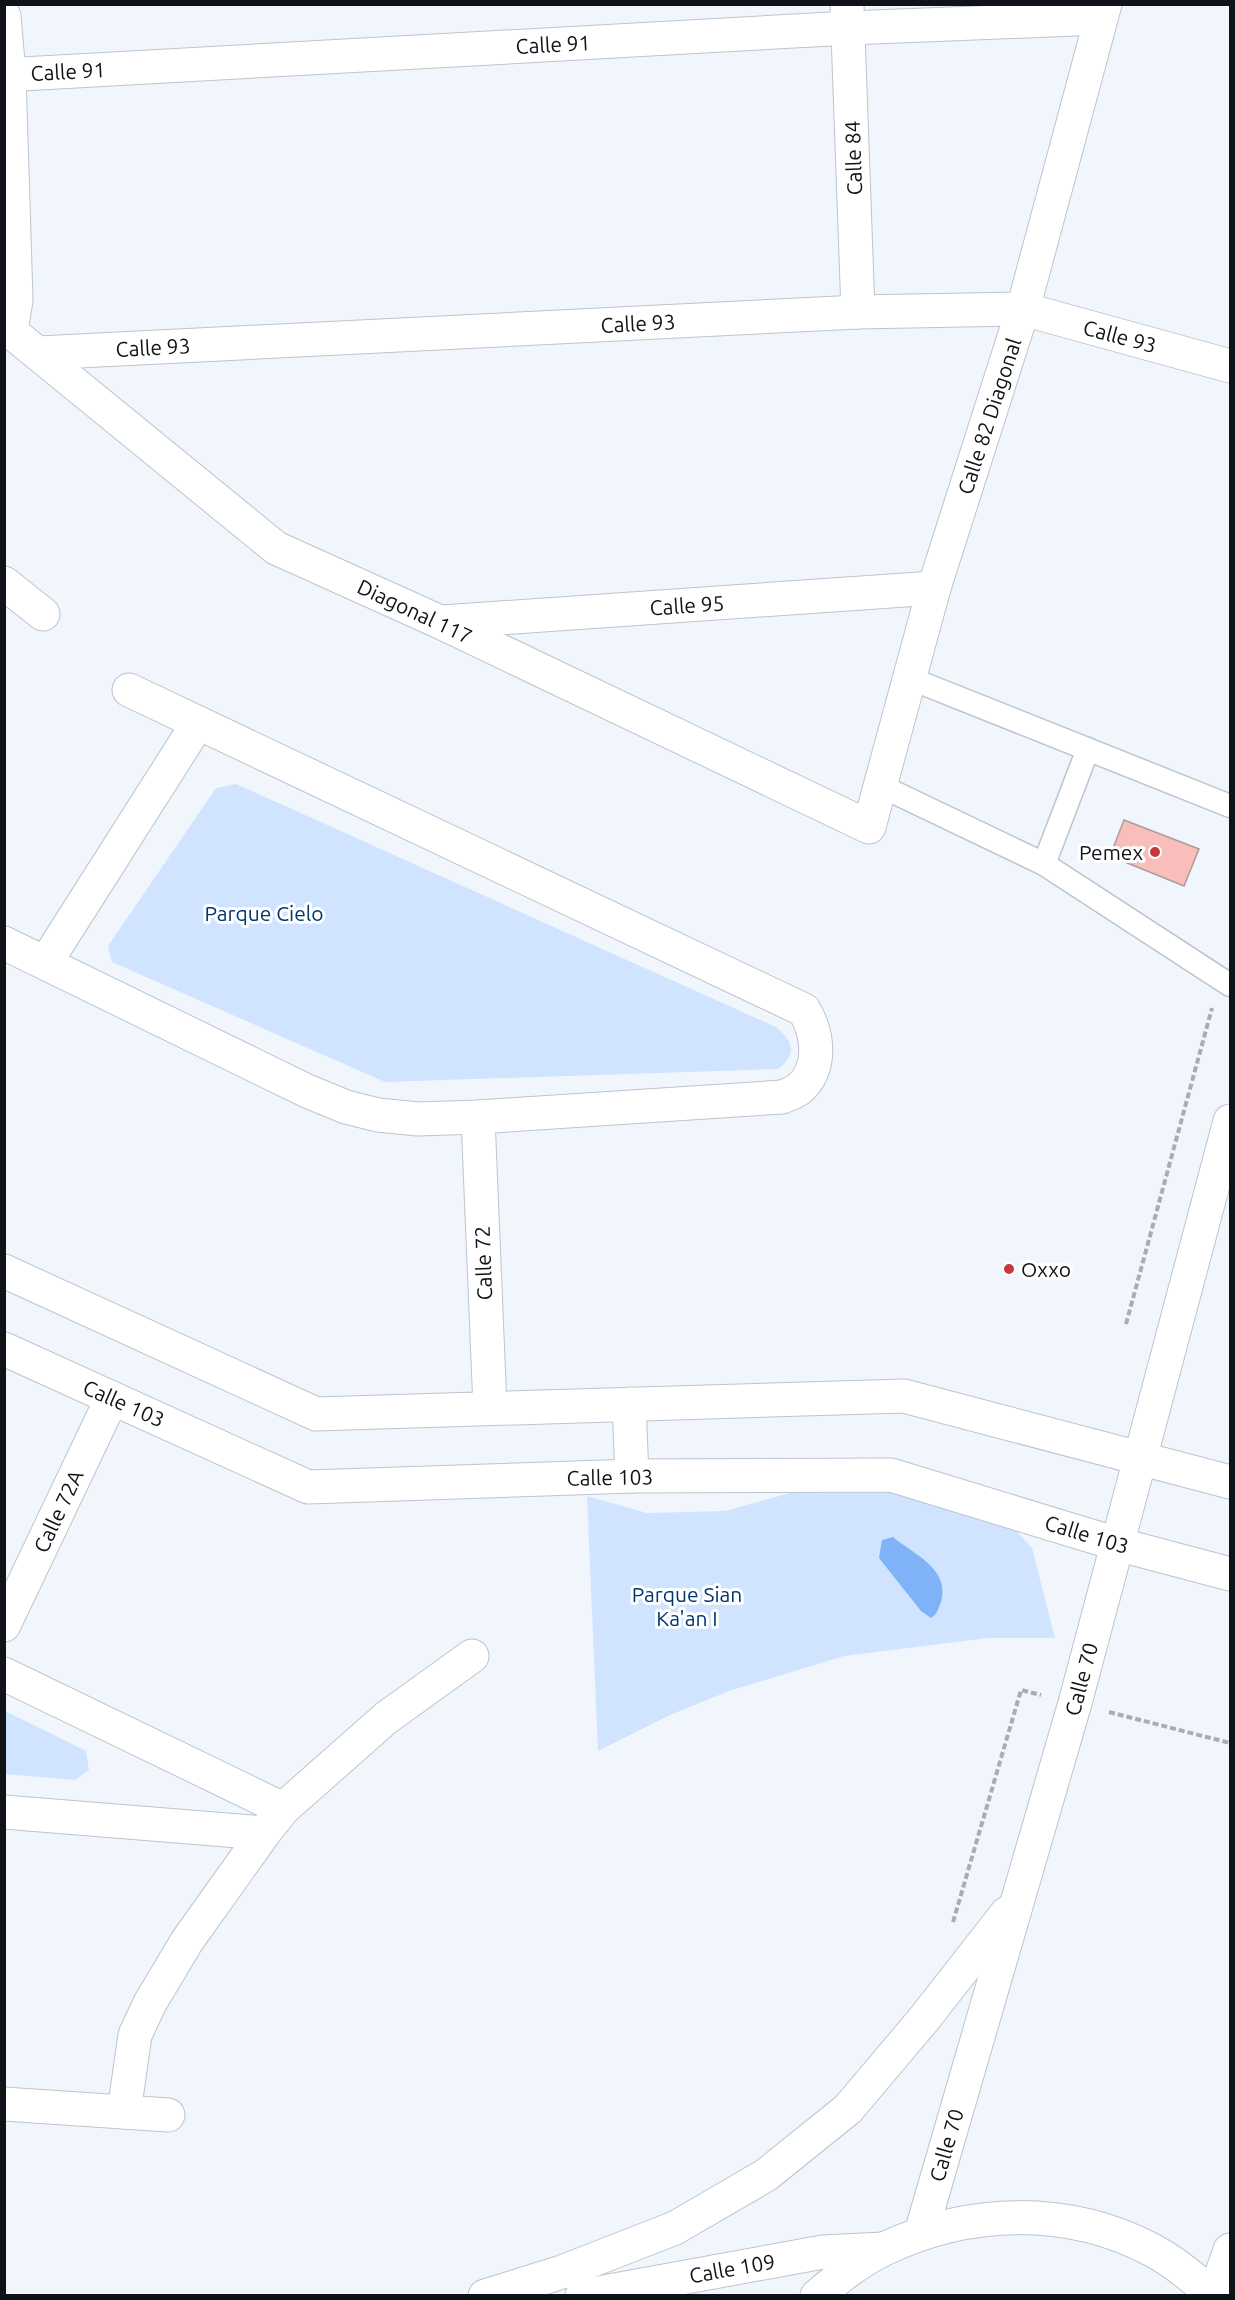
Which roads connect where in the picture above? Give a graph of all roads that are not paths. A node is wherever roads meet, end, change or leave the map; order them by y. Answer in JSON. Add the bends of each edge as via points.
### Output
{"nodes":[{"id":1,"x":1103,"y":11,"type":"edge"},
{"id":2,"x":4,"y":16,"type":"edge"},
{"id":3,"x":848,"y":16,"type":"edge"},
{"id":4,"x":7,"y":75,"type":"edge"},
{"id":5,"x":1023,"y":309,"type":"junction"},
{"id":6,"x":858,"y":312,"type":"junction"},
{"id":7,"x":8,"y":329,"type":"edge"},
{"id":8,"x":39,"y":353,"type":"junction"},
{"id":9,"x":1230,"y":366,"type":"edge"},
{"id":10,"x":4,"y":583,"type":"edge"},
{"id":11,"x":934,"y":588,"type":"junction"},
{"id":12,"x":43,"y":614,"type":"dead end"},
{"id":13,"x":440,"y":622,"type":"junction"},
{"id":14,"x":909,"y":678,"type":"junction"},
{"id":15,"x":129,"y":690,"type":"dead end"},
{"id":16,"x":198,"y":723,"type":"junction"},
{"id":17,"x":1088,"y":749,"type":"junction"},
{"id":18,"x":881,"y":786,"type":"junction"},
{"id":19,"x":1230,"y":806,"type":"edge"},
{"id":20,"x":869,"y":827,"type":"joint"},
{"id":21,"x":1044,"y":864,"type":"junction"},
{"id":22,"x":4,"y":943,"type":"edge"},
{"id":23,"x":46,"y":962,"type":"junction"},
{"id":24,"x":1226,"y":982,"type":"edge"},
{"id":25,"x":478,"y":1117,"type":"junction"},
{"id":26,"x":1230,"y":1121,"type":"edge"},
{"id":27,"x":6,"y":1277,"type":"edge"},
{"id":28,"x":4,"y":1349,"type":"edge"},
{"id":29,"x":112,"y":1398,"type":"junction"},
{"id":30,"x":629,"y":1404,"type":"junction"},
{"id":31,"x":490,"y":1408,"type":"junction"},
{"id":32,"x":1139,"y":1456,"type":"junction"},
{"id":33,"x":632,"y":1476,"type":"junction"},
{"id":34,"x":1230,"y":1482,"type":"edge"},
{"id":35,"x":1117,"y":1544,"type":"junction"},
{"id":36,"x":1230,"y":1574,"type":"edge"},
{"id":37,"x":4,"y":1625,"type":"edge"},
{"id":38,"x":472,"y":1656,"type":"dead end"},
{"id":39,"x":4,"y":1674,"type":"edge"},
{"id":40,"x":4,"y":1812,"type":"edge"},
{"id":41,"x":274,"y":1821,"type":"junction"},
{"id":42,"x":1017,"y":1900,"type":"junction"},
{"id":43,"x":4,"y":2104,"type":"edge"},
{"id":44,"x":123,"y":2112,"type":"junction"},
{"id":45,"x":168,"y":2115,"type":"dead end"},
{"id":46,"x":921,"y":2233,"type":"junction"},
{"id":47,"x":883,"y":2249,"type":"junction"},
{"id":48,"x":1230,"y":2250,"type":"edge"},
{"id":49,"x":485,"y":2295,"type":"edge"},
{"id":50,"x":582,"y":2295,"type":"edge"},
{"id":51,"x":817,"y":2295,"type":"edge"},
{"id":52,"x":1214,"y":2295,"type":"edge"}],
"edges":[{"from":1,"to":3,"type":"street","name":"Calle 91"},
{"from":1,"to":5,"type":"street","name":"Calle 82 Diagonal"},
{"from":2,"to":4,"type":"street"},
{"from":3,"to":4,"type":"street","name":"Calle 91"},
{"from":3,"to":6,"type":"street","name":"Calle 84"},
{"from":4,"to":7,"type":"street","via":[[16,300]]},
{"from":5,"to":6,"type":"street","name":"Calle 93"},
{"from":5,"to":9,"type":"street","name":"Calle 93"},
{"from":5,"to":11,"type":"street","name":"Calle 82 Diagonal"},
{"from":6,"to":8,"type":"street","name":"Calle 93"},
{"from":7,"to":8,"type":"street","name":"Diagonal 117"},
{"from":8,"to":13,"type":"street","name":"Diagonal 117","via":[[276,548]]},
{"from":10,"to":12,"type":"street"},
{"from":11,"to":13,"type":"street","name":"Calle 95"},
{"from":11,"to":14,"type":"street","name":"Calle 82 Diagonal"},
{"from":13,"to":20,"type":"street","name":"Diagonal 117"},
{"from":14,"to":17,"type":"lane"},
{"from":14,"to":18,"type":"street","name":"Calle 82 Diagonal"},
{"from":15,"to":16,"type":"street"},
{"from":16,"to":23,"type":"street"},
{"from":16,"to":25,"type":"street","via":[[804,1010],[812,1024],[815,1059],[809,1075],[799,1089],[782,1097]]},
{"from":17,"to":19,"type":"lane"},
{"from":17,"to":21,"type":"lane"},
{"from":18,"to":20,"type":"street","name":"Calle 82 Diagonal"},
{"from":18,"to":21,"type":"lane"},
{"from":21,"to":24,"type":"lane"},
{"from":22,"to":23,"type":"street"},
{"from":23,"to":25,"type":"street","via":[[346,1107],[418,1119]]},
{"from":25,"to":31,"type":"street","name":"Calle 72"},
{"from":26,"to":32,"type":"street","name":"Calle 70"},
{"from":27,"to":31,"type":"street","via":[[316,1414]]},
{"from":28,"to":29,"type":"street","name":"Calle 103"},
{"from":29,"to":33,"type":"street","name":"Calle 103","via":[[308,1487]]},
{"from":29,"to":37,"type":"street","name":"Calle 72A"},
{"from":30,"to":31,"type":"street"},
{"from":30,"to":32,"type":"street","via":[[904,1396]]},
{"from":30,"to":33,"type":"street"},
{"from":32,"to":34,"type":"street"},
{"from":32,"to":35,"type":"street","name":"Calle 70"},
{"from":33,"to":35,"type":"street","name":"Calle 103","via":[[891,1475]]},
{"from":35,"to":36,"type":"street","name":"Calle 103"},
{"from":35,"to":42,"type":"street","name":"Calle 70"},
{"from":38,"to":41,"type":"street","via":[[386,1718]]},
{"from":39,"to":41,"type":"street"},
{"from":40,"to":41,"type":"street"},
{"from":41,"to":44,"type":"street","via":[[187,1941],[150,2003],[135,2035]]},
{"from":42,"to":46,"type":"street","name":"Calle 70"},
{"from":42,"to":49,"type":"street","via":[[848,2109],[766,2175],[675,2228],[562,2272]]},
{"from":43,"to":44,"type":"street"},
{"from":44,"to":45,"type":"street"},
{"from":46,"to":47,"type":"street"},
{"from":46,"to":52,"type":"street","via":[[959,2222],[998,2217],[1078,2223],[1152,2250]]},
{"from":47,"to":50,"type":"street","name":"Calle 109","via":[[823,2252]]},
{"from":47,"to":51,"type":"street"},
{"from":48,"to":52,"type":"street"}]}
